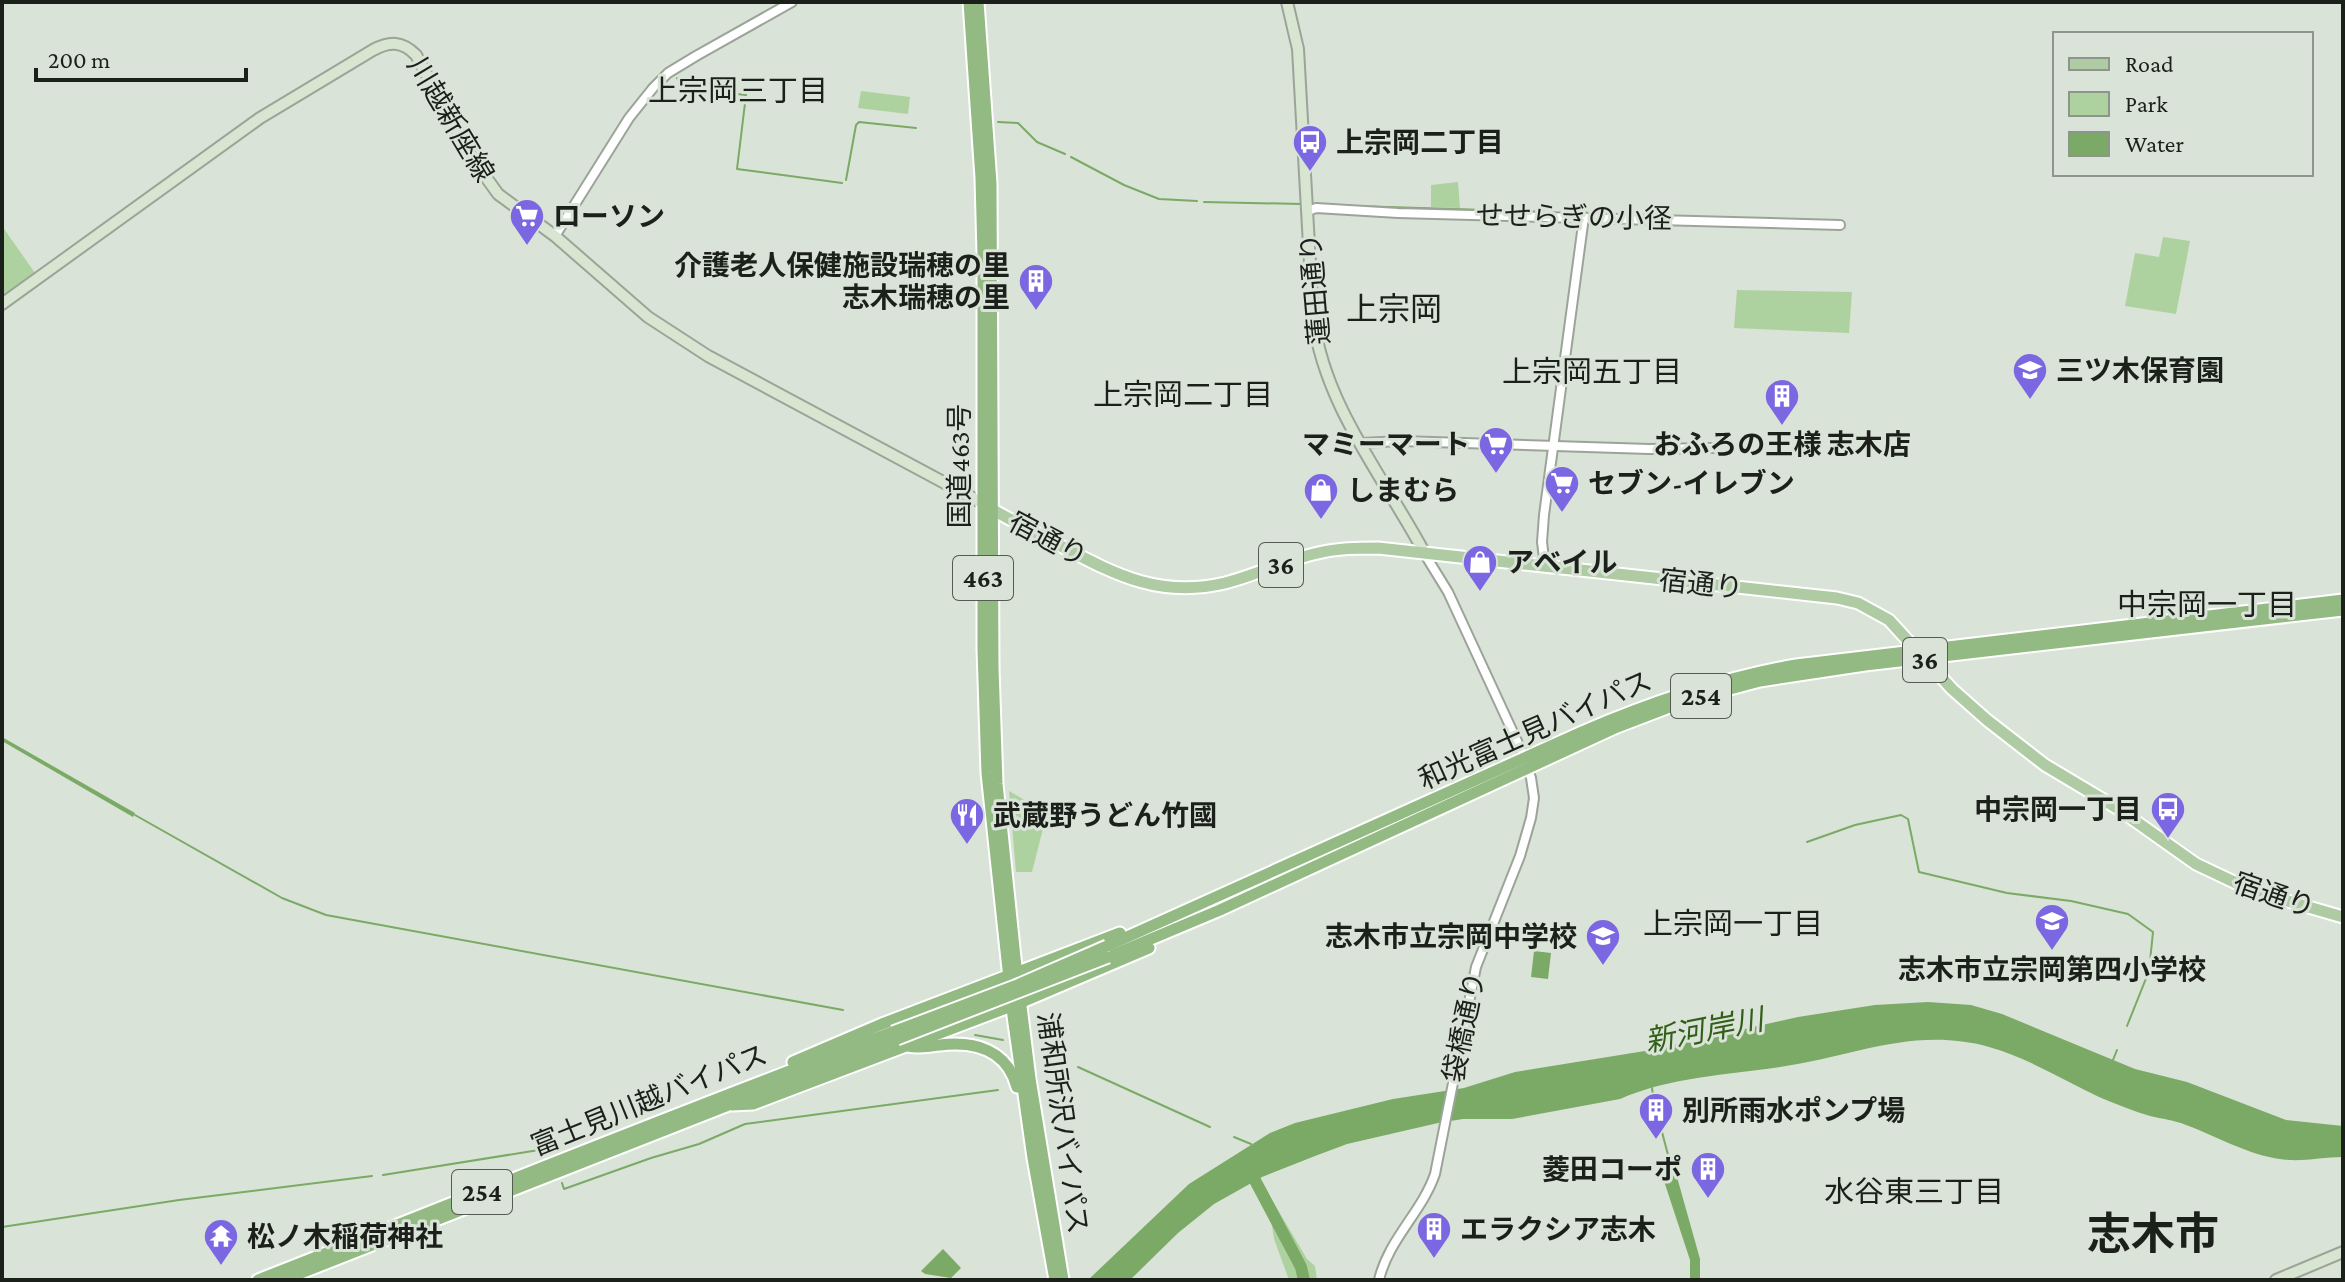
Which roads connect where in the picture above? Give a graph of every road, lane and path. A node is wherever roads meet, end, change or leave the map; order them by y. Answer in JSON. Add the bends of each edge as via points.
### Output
{"nodes":[{"id":1,"x":792,"y":2,"type":"edge"},
{"id":2,"x":969,"y":2,"type":"edge"},
{"id":3,"x":978,"y":2,"type":"edge"},
{"id":4,"x":1287,"y":2,"type":"edge"},
{"id":5,"x":1308,"y":211,"type":"junction"},
{"id":6,"x":1584,"y":217,"type":"junction"},
{"id":7,"x":1840,"y":225,"type":"dead end"},
{"id":8,"x":555,"y":236,"type":"junction"},
{"id":9,"x":2,"y":304,"type":"edge"},
{"id":10,"x":1361,"y":443,"type":"junction"},
{"id":11,"x":1557,"y":446,"type":"junction"},
{"id":12,"x":1713,"y":448,"type":"dead end"},
{"id":13,"x":989,"y":507,"type":"junction"},
{"id":14,"x":1424,"y":552,"type":"junction"},
{"id":15,"x":1551,"y":567,"type":"junction"},
{"id":16,"x":2343,"y":600,"type":"edge"},
{"id":17,"x":2343,"y":610,"type":"edge"},
{"id":18,"x":1920,"y":655,"type":"junction"},
{"id":19,"x":1526,"y":764,"type":"junction"},
{"id":20,"x":1341,"y":854,"type":"junction"},
{"id":21,"x":1288,"y":866,"type":"junction"},
{"id":22,"x":2343,"y":917,"type":"edge"},
{"id":23,"x":1108,"y":951,"type":"junction"},
{"id":24,"x":1015,"y":990,"type":"junction"},
{"id":25,"x":898,"y":1039,"type":"junction"},
{"id":26,"x":1022,"y":1050,"type":"junction"},
{"id":27,"x":705,"y":1102,"type":"junction"},
{"id":28,"x":1026,"y":1114,"type":"junction"},
{"id":29,"x":2343,"y":1252,"type":"edge"},
{"id":30,"x":258,"y":1280,"type":"edge"},
{"id":31,"x":283,"y":1280,"type":"edge"},
{"id":32,"x":1055,"y":1280,"type":"edge"},
{"id":33,"x":1063,"y":1280,"type":"edge"},
{"id":34,"x":1379,"y":1280,"type":"edge"},
{"id":35,"x":2276,"y":1280,"type":"edge"}],
"edges":[{"from":1,"to":8,"type":"street","via":[[668,73],[629,118]]},
{"from":2,"to":13,"type":"highway","name":"国道463号","number":"463","via":[[981,178]]},
{"from":3,"to":13,"type":"highway","name":"国道463号","number":"463","via":[[991,184]]},
{"from":4,"to":5,"type":"main road","name":"蓮田通り","via":[[1298,49]]},
{"from":5,"to":6,"type":"street","name":"せせらぎの小径"},
{"from":5,"to":10,"type":"main road","name":"蓮田通り","via":[[1320,354],[1338,403]]},
{"from":6,"to":7,"type":"street","name":"せせらぎの小径"},
{"from":6,"to":11,"type":"street"},
{"from":8,"to":9,"type":"main road","name":"川越新座線","via":[[498,194],[470,155],[416,55],[404,44],[390,43],[260,118]]},
{"from":8,"to":13,"type":"main road","name":"川越新座線","via":[[684,343]]},
{"from":10,"to":11,"type":"street"},
{"from":10,"to":14,"type":"main road","name":"蓮田通り"},
{"from":11,"to":12,"type":"street"},
{"from":11,"to":15,"type":"street","via":[[1542,542]]},
{"from":13,"to":14,"type":"main road","name":"宿通り","number":"36","via":[[1112,573],[1165,587],[1199,589],[1340,549]]},
{"from":13,"to":24,"type":"highway","name":"国道463号","number":"463","via":[[997,770]]},
{"from":14,"to":15,"type":"main road","name":"宿通り","number":"36"},
{"from":14,"to":19,"type":"street","name":"袋橋通り","via":[[1448,592]]},
{"from":15,"to":18,"type":"main road","name":"宿通り","number":"36","via":[[1858,603],[1898,627]]},
{"from":16,"to":18,"type":"highway","name":"和光富士見バイパス","number":"254"},
{"from":17,"to":18,"type":"highway","name":"和光富士見バイパス","number":"254"},
{"from":18,"to":19,"type":"highway","name":"和光富士見バイパス","number":"254","via":[[1737,686],[1655,712]]},
{"from":18,"to":22,"type":"main road","name":"宿通り","number":"36","via":[[1965,702],[2033,756],[2196,864],[2253,891]]},
{"from":19,"to":20,"type":"highway","name":"和光富士見バイパス","number":"254"},
{"from":19,"to":21,"type":"highway","name":"和光富士見バイパス","number":"254"},
{"from":19,"to":34,"type":"street","name":"袋橋通り","via":[[1534,798],[1531,818],[1476,967],[1431,1187],[1390,1252]]},
{"from":20,"to":23,"type":"highway","name":"和光富士見バイパス","number":"254","via":[[1220,910]]},
{"from":20,"to":24,"type":"highway","via":[[1224,916]]},
{"from":21,"to":23,"type":"highway","name":"和光富士見バイパス","number":"254"},
{"from":21,"to":24,"type":"highway","via":[[1148,923]]},
{"from":23,"to":24,"type":"highway","name":"和光富士見バイパス","number":"254","bridge":true},
{"from":24,"to":25,"type":"highway","name":"富士見川越バイパス","number":"254","bridge":true},
{"from":24,"to":25,"type":"highway","number":"254"},
{"from":24,"to":26,"type":"highway","name":"浦和所沢バイパス","number":"254"},
{"from":24,"to":27,"type":"highway","number":"254","via":[[840,1041]]},
{"from":25,"to":27,"type":"highway","name":"富士見川越バイパス","number":"254"},
{"from":25,"to":28,"type":"highway","number":"254","via":[[915,1048],[959,1044],[1002,1058]]},
{"from":25,"to":31,"type":"highway","name":"富士見川越バイパス","number":"254"},
{"from":26,"to":28,"type":"highway","name":"浦和所沢バイパス","number":"254"},
{"from":26,"to":33,"type":"highway","name":"浦和所沢バイパス","number":"254"},
{"from":27,"to":30,"type":"highway","name":"富士見川越バイパス","number":"254"},
{"from":28,"to":32,"type":"highway","name":"浦和所沢バイパス","number":"254"},
{"from":29,"to":35,"type":"main road"}]}
